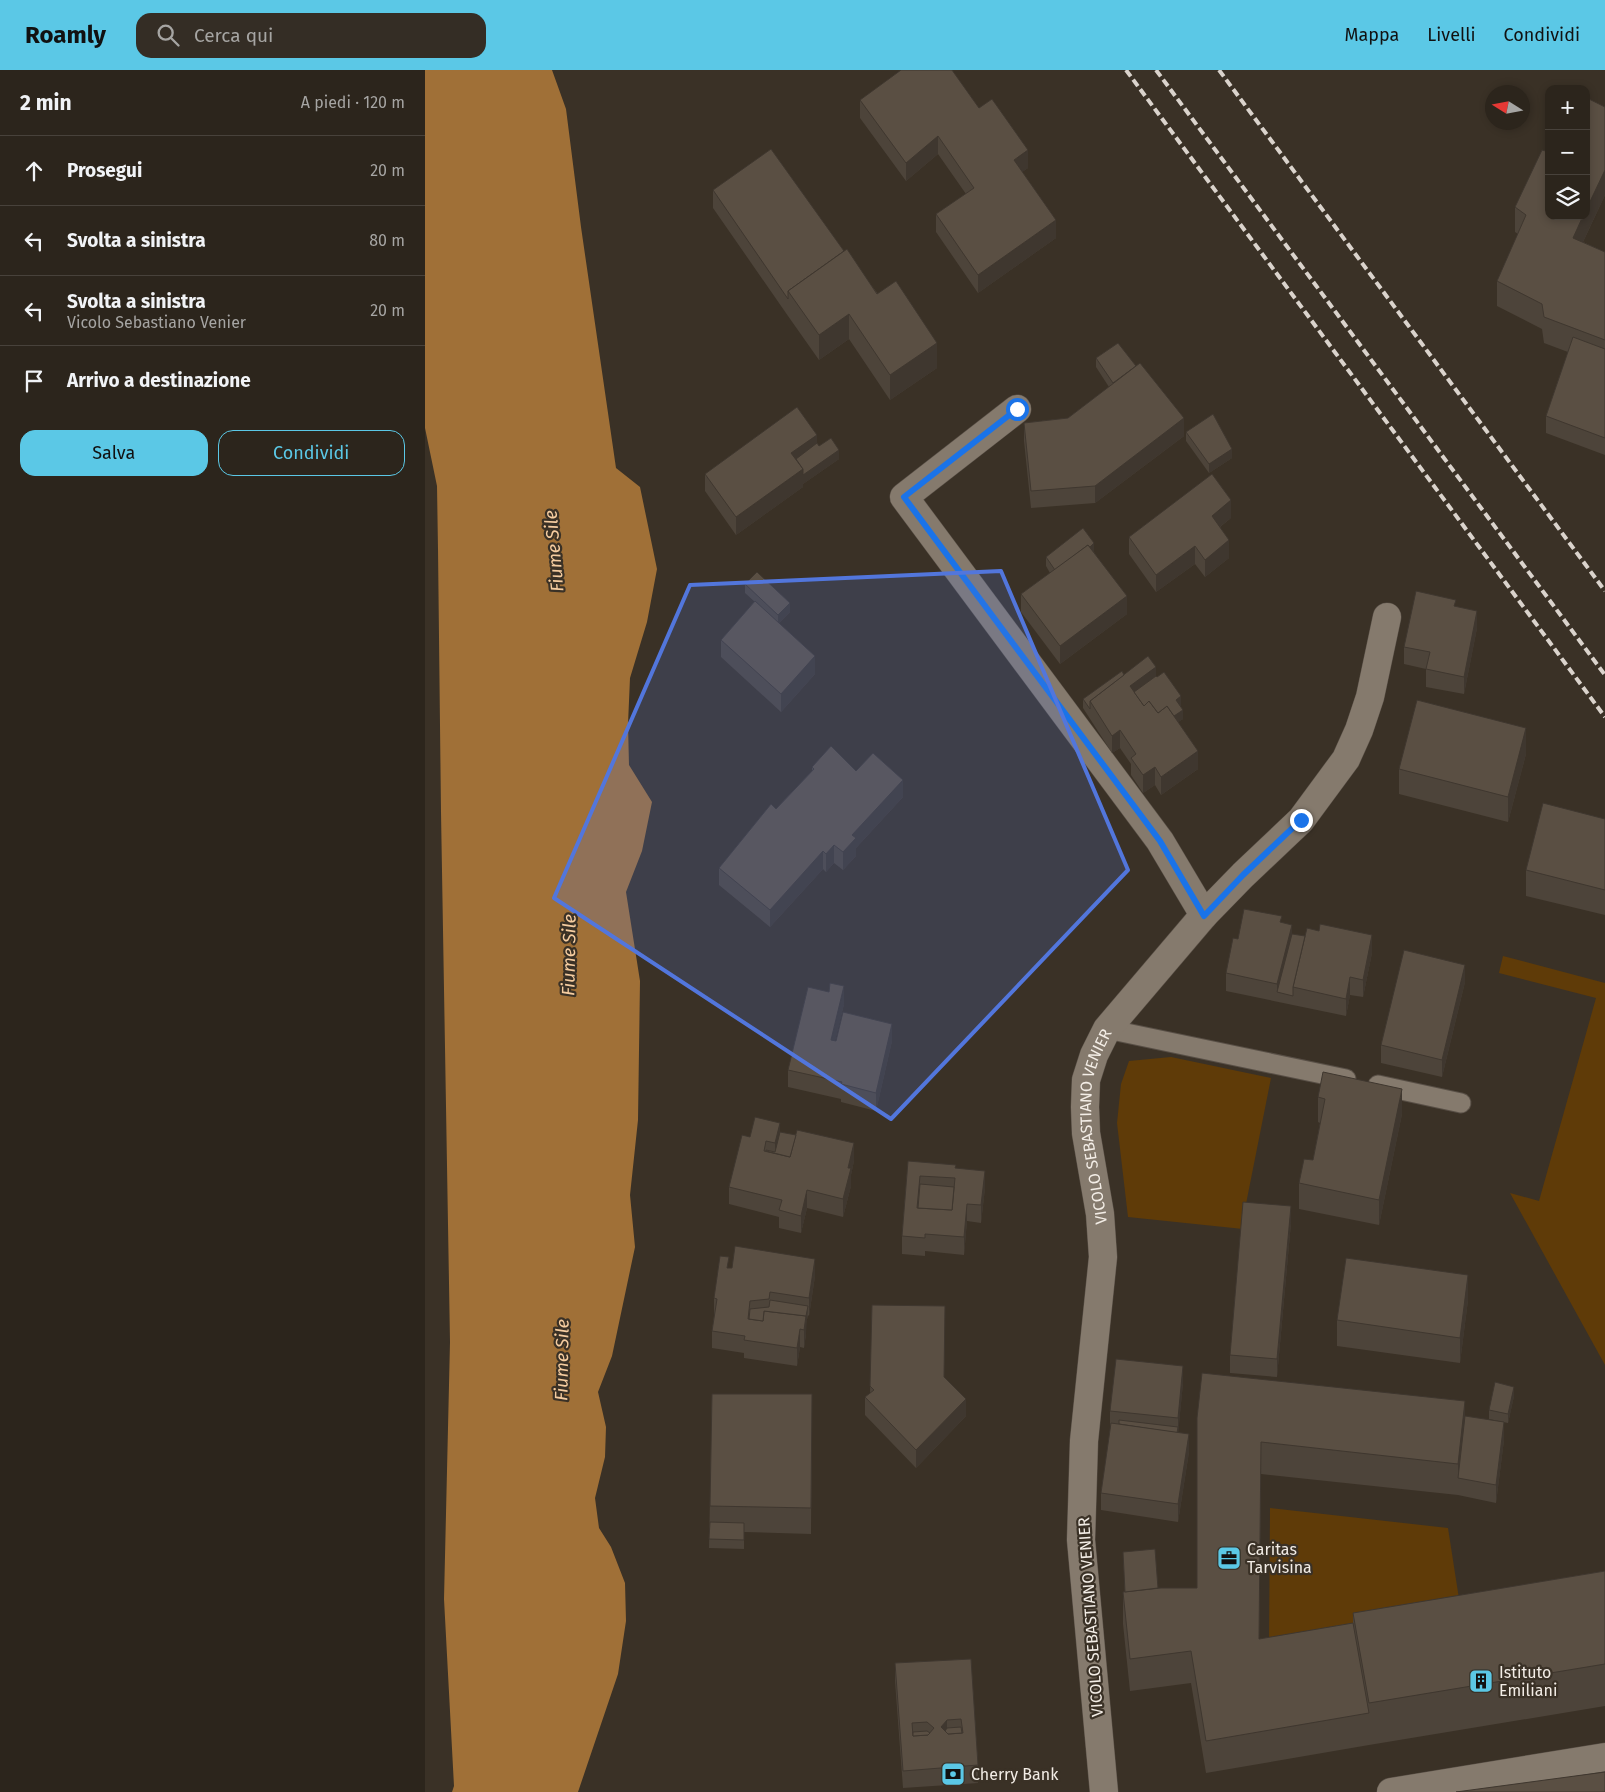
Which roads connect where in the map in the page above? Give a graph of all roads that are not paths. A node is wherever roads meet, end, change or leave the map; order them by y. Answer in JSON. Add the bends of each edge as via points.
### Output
{"nodes":[{"id":1,"x":1017,"y":409,"type":"dead end"},
{"id":2,"x":1387,"y":616,"type":"dead end"},
{"id":3,"x":1204,"y":916,"type":"junction"},
{"id":4,"x":1107,"y":1029,"type":"junction"},
{"id":5,"x":1461,"y":1103,"type":"dead end"},
{"id":6,"x":1605,"y":1756,"type":"edge"},
{"id":7,"x":1104,"y":1792,"type":"edge"},
{"id":8,"x":1391,"y":1792,"type":"edge"}],
"edges":[{"from":1,"to":3,"type":"street","via":[[904,497],[1160,841]]},
{"from":2,"to":3,"type":"street","name":"VICOLO SEBASTIANO VENIER","via":[[1370,697],[1345,759],[1301,820]]},
{"from":3,"to":4,"type":"street","name":"VICOLO SEBASTIANO VENIER"},
{"from":4,"to":5,"type":"lane"},
{"from":4,"to":7,"type":"street","name":"VICOLO SEBASTIANO VENIER","via":[[1086,1080],[1086,1133],[1100,1214],[1103,1257],[1084,1441],[1081,1540]]},
{"from":6,"to":8,"type":"street"}]}
